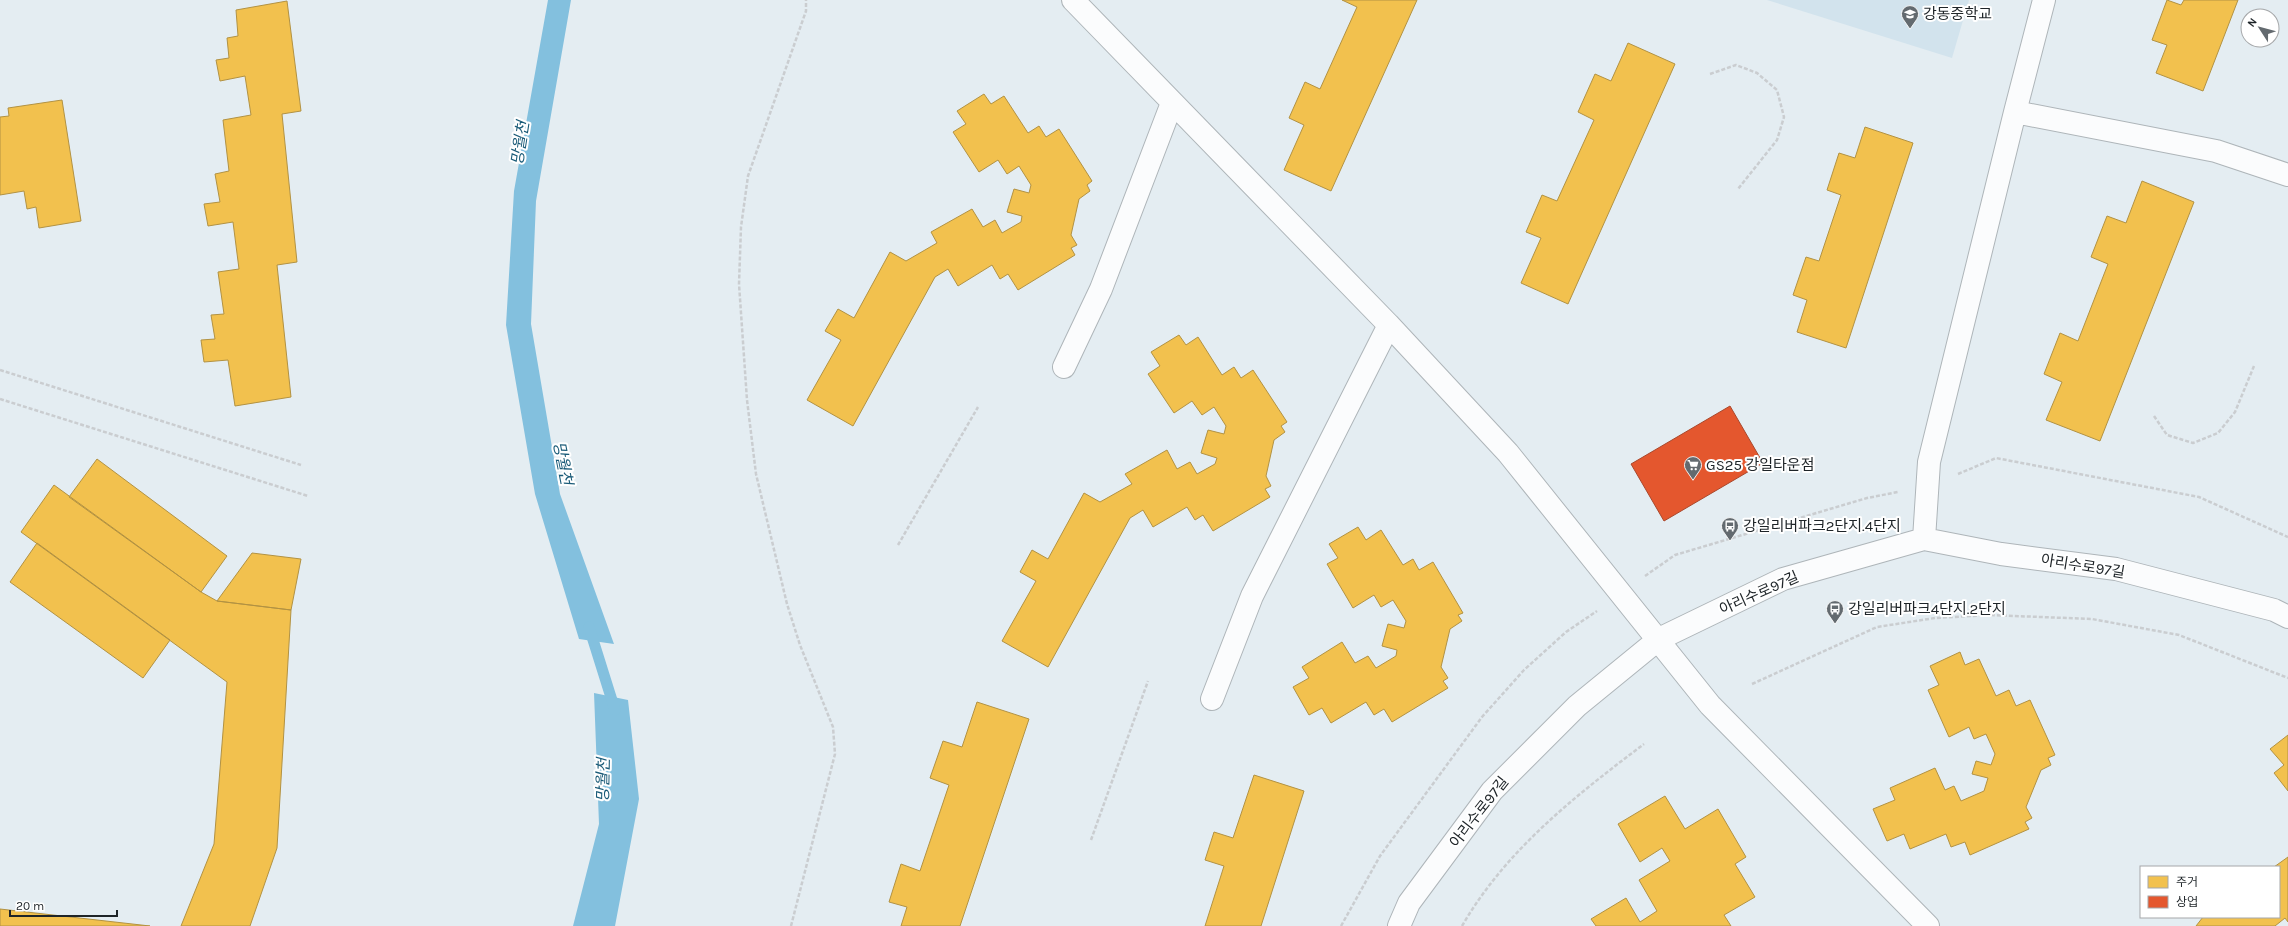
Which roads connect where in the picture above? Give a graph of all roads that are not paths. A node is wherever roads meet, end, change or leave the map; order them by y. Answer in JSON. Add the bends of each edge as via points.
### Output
{"nodes":[{"id":1,"x":1073,"y":0,"type":"edge"},
{"id":2,"x":2044,"y":0,"type":"edge"},
{"id":3,"x":1172,"y":103,"type":"junction"},
{"id":4,"x":2015,"y":112,"type":"junction"},
{"id":5,"x":2288,"y":175,"type":"edge"},
{"id":6,"x":1389,"y":325,"type":"junction"},
{"id":7,"x":1064,"y":367,"type":"dead end"},
{"id":8,"x":1924,"y":539,"type":"junction"},
{"id":9,"x":2288,"y":617,"type":"edge"},
{"id":10,"x":1659,"y":639,"type":"junction"},
{"id":11,"x":1212,"y":699,"type":"dead end"},
{"id":12,"x":1399,"y":926,"type":"edge"},
{"id":13,"x":1928,"y":926,"type":"edge"}],
"edges":[{"from":1,"to":3,"type":"street"},
{"from":2,"to":4,"type":"street"},
{"from":3,"to":6,"type":"street"},
{"from":3,"to":7,"type":"street","via":[[1101,289]]},
{"from":4,"to":5,"type":"street","via":[[2216,151]]},
{"from":4,"to":8,"type":"street","via":[[1929,462]]},
{"from":6,"to":10,"type":"street","via":[[1508,453]]},
{"from":6,"to":11,"type":"street","via":[[1252,596]]},
{"from":8,"to":9,"type":"street","name":"아리수로97길","via":[[2001,554],[2116,569],[2274,610]]},
{"from":8,"to":10,"type":"street","name":"아리수로97길","via":[[1783,579]]},
{"from":10,"to":12,"type":"street","name":"아리수로97길","via":[[1577,706],[1492,791],[1409,903]]},
{"from":10,"to":13,"type":"street","via":[[1710,705]]}]}
